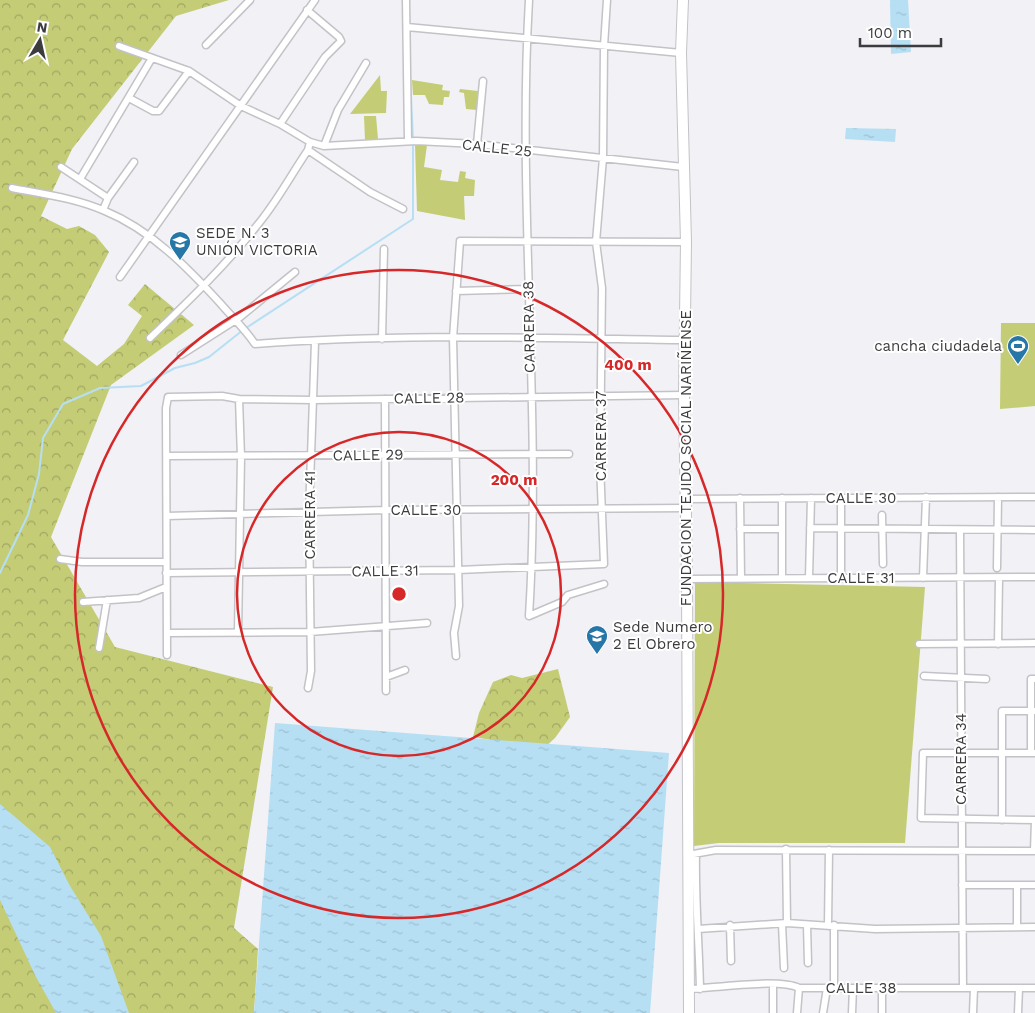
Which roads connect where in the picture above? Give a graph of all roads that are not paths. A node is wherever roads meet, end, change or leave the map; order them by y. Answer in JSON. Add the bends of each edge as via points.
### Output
{"nodes":[{"id":1,"x":250,"y":0,"type":"edge"},
{"id":2,"x":315,"y":0,"type":"edge"},
{"id":3,"x":406,"y":0,"type":"edge"},
{"id":4,"x":529,"y":0,"type":"edge"},
{"id":5,"x":607,"y":0,"type":"edge"},
{"id":6,"x":683,"y":0,"type":"edge"},
{"id":7,"x":307,"y":10,"type":"junction"},
{"id":8,"x":407,"y":27,"type":"junction"},
{"id":9,"x":527,"y":38,"type":"junction"},
{"id":10,"x":206,"y":45,"type":"dead end"},
{"id":11,"x":118,"y":46,"type":"dead end"},
{"id":12,"x":604,"y":46,"type":"junction"},
{"id":13,"x":681,"y":53,"type":"junction"},
{"id":14,"x":152,"y":58,"type":"junction"},
{"id":15,"x":366,"y":63,"type":"dead end"},
{"id":16,"x":189,"y":71,"type":"junction"},
{"id":17,"x":483,"y":81,"type":"dead end"},
{"id":18,"x":129,"y":98,"type":"junction"},
{"id":19,"x":240,"y":106,"type":"junction"},
{"id":20,"x":280,"y":124,"type":"junction"},
{"id":21,"x":412,"y":140,"type":"junction"},
{"id":22,"x":310,"y":142,"type":"junction"},
{"id":23,"x":477,"y":144,"type":"junction"},
{"id":24,"x":324,"y":146,"type":"junction"},
{"id":25,"x":308,"y":150,"type":"junction"},
{"id":26,"x":525,"y":151,"type":"junction"},
{"id":27,"x":604,"y":158,"type":"junction"},
{"id":28,"x":134,"y":162,"type":"dead end"},
{"id":29,"x":60,"y":167,"type":"dead end"},
{"id":30,"x":683,"y":167,"type":"junction"},
{"id":31,"x":80,"y":179,"type":"junction"},
{"id":32,"x":12,"y":188,"type":"dead end"},
{"id":33,"x":108,"y":198,"type":"junction"},
{"id":34,"x":403,"y":209,"type":"dead end"},
{"id":35,"x":103,"y":210,"type":"junction"},
{"id":36,"x":149,"y":237,"type":"junction"},
{"id":37,"x":528,"y":241,"type":"junction"},
{"id":38,"x":596,"y":242,"type":"junction"},
{"id":39,"x":686,"y":242,"type":"junction"},
{"id":40,"x":384,"y":249,"type":"dead end"},
{"id":41,"x":295,"y":272,"type":"dead end"},
{"id":42,"x":120,"y":277,"type":"dead end"},
{"id":43,"x":204,"y":287,"type":"junction"},
{"id":44,"x":529,"y":289,"type":"junction"},
{"id":45,"x":456,"y":291,"type":"junction"},
{"id":46,"x":235,"y":320,"type":"junction"},
{"id":47,"x":530,"y":337,"type":"junction"},
{"id":48,"x":150,"y":338,"type":"dead end"},
{"id":49,"x":453,"y":338,"type":"junction"},
{"id":50,"x":382,"y":339,"type":"junction"},
{"id":51,"x":602,"y":339,"type":"junction"},
{"id":52,"x":685,"y":340,"type":"junction"},
{"id":53,"x":315,"y":342,"type":"junction"},
{"id":54,"x":181,"y":356,"type":"dead end"},
{"id":55,"x":684,"y":395,"type":"junction"},
{"id":56,"x":601,"y":396,"type":"junction"},
{"id":57,"x":530,"y":397,"type":"junction"},
{"id":58,"x":455,"y":398,"type":"junction"},
{"id":59,"x":239,"y":399,"type":"junction"},
{"id":60,"x":385,"y":399,"type":"junction"},
{"id":61,"x":314,"y":400,"type":"junction"},
{"id":62,"x":386,"y":454,"type":"junction"},
{"id":63,"x":531,"y":454,"type":"junction"},
{"id":64,"x":569,"y":454,"type":"dead end"},
{"id":65,"x":455,"y":455,"type":"junction"},
{"id":66,"x":167,"y":456,"type":"junction"},
{"id":67,"x":310,"y":456,"type":"junction"},
{"id":68,"x":241,"y":457,"type":"junction"},
{"id":69,"x":926,"y":497,"type":"junction"},
{"id":70,"x":998,"y":497,"type":"junction"},
{"id":71,"x":1035,"y":497,"type":"edge"},
{"id":72,"x":740,"y":498,"type":"junction"},
{"id":73,"x":782,"y":498,"type":"junction"},
{"id":74,"x":811,"y":498,"type":"junction"},
{"id":75,"x":841,"y":498,"type":"junction"},
{"id":76,"x":686,"y":503,"type":"junction"},
{"id":77,"x":601,"y":508,"type":"junction"},
{"id":78,"x":386,"y":510,"type":"junction"},
{"id":79,"x":456,"y":510,"type":"junction"},
{"id":80,"x":532,"y":510,"type":"junction"},
{"id":81,"x":241,"y":512,"type":"junction"},
{"id":82,"x":309,"y":514,"type":"junction"},
{"id":83,"x":882,"y":515,"type":"dead end"},
{"id":84,"x":166,"y":516,"type":"junction"},
{"id":85,"x":810,"y":528,"type":"junction"},
{"id":86,"x":740,"y":529,"type":"junction"},
{"id":87,"x":782,"y":529,"type":"junction"},
{"id":88,"x":842,"y":529,"type":"junction"},
{"id":89,"x":882,"y":529,"type":"junction"},
{"id":90,"x":924,"y":529,"type":"junction"},
{"id":91,"x":960,"y":530,"type":"junction"},
{"id":92,"x":998,"y":530,"type":"junction"},
{"id":93,"x":1035,"y":530,"type":"edge"},
{"id":94,"x":60,"y":559,"type":"dead end"},
{"id":95,"x":166,"y":562,"type":"junction"},
{"id":96,"x":604,"y":564,"type":"joint"},
{"id":97,"x":883,"y":564,"type":"dead end"},
{"id":98,"x":529,"y":567,"type":"junction"},
{"id":99,"x":997,"y":568,"type":"dead end"},
{"id":100,"x":387,"y":570,"type":"junction"},
{"id":101,"x":458,"y":570,"type":"junction"},
{"id":102,"x":166,"y":573,"type":"junction"},
{"id":103,"x":239,"y":573,"type":"junction"},
{"id":104,"x":310,"y":573,"type":"junction"},
{"id":105,"x":687,"y":578,"type":"junction"},
{"id":106,"x":741,"y":578,"type":"junction"},
{"id":107,"x":782,"y":578,"type":"junction"},
{"id":108,"x":809,"y":578,"type":"junction"},
{"id":109,"x":841,"y":578,"type":"junction"},
{"id":110,"x":923,"y":578,"type":"junction"},
{"id":111,"x":960,"y":578,"type":"junction"},
{"id":112,"x":999,"y":578,"type":"junction"},
{"id":113,"x":1035,"y":578,"type":"edge"},
{"id":114,"x":604,"y":584,"type":"dead end"},
{"id":115,"x":166,"y":588,"type":"junction"},
{"id":116,"x":107,"y":600,"type":"junction"},
{"id":117,"x":83,"y":602,"type":"dead end"},
{"id":118,"x":427,"y":623,"type":"dead end"},
{"id":119,"x":387,"y":625,"type":"junction"},
{"id":120,"x":310,"y":632,"type":"junction"},
{"id":121,"x":168,"y":633,"type":"junction"},
{"id":122,"x":238,"y":634,"type":"junction"},
{"id":123,"x":1035,"y":643,"type":"edge"},
{"id":124,"x":919,"y":644,"type":"dead end"},
{"id":125,"x":960,"y":644,"type":"junction"},
{"id":126,"x":998,"y":644,"type":"junction"},
{"id":127,"x":99,"y":648,"type":"dead end"},
{"id":128,"x":167,"y":655,"type":"dead end"},
{"id":129,"x":456,"y":656,"type":"dead end"},
{"id":130,"x":405,"y":670,"type":"dead end"},
{"id":131,"x":924,"y":676,"type":"dead end"},
{"id":132,"x":386,"y":677,"type":"junction"},
{"id":133,"x":961,"y":678,"type":"junction"},
{"id":134,"x":986,"y":678,"type":"dead end"},
{"id":135,"x":1033,"y":679,"type":"edge"},
{"id":136,"x":308,"y":688,"type":"dead end"},
{"id":137,"x":386,"y":691,"type":"dead end"},
{"id":138,"x":1033,"y":711,"type":"edge"},
{"id":139,"x":961,"y":753,"type":"junction"},
{"id":140,"x":1003,"y":753,"type":"junction"},
{"id":141,"x":1033,"y":753,"type":"edge"},
{"id":142,"x":962,"y":818,"type":"junction"},
{"id":143,"x":1002,"y":820,"type":"junction"},
{"id":144,"x":1035,"y":820,"type":"edge"},
{"id":145,"x":786,"y":849,"type":"junction"},
{"id":146,"x":828,"y":850,"type":"junction"},
{"id":147,"x":962,"y":851,"type":"junction"},
{"id":148,"x":1035,"y":851,"type":"edge"},
{"id":149,"x":692,"y":854,"type":"junction"},
{"id":150,"x":962,"y":885,"type":"junction"},
{"id":151,"x":1017,"y":885,"type":"junction"},
{"id":152,"x":1035,"y":885,"type":"edge"},
{"id":153,"x":785,"y":924,"type":"junction"},
{"id":154,"x":730,"y":925,"type":"junction"},
{"id":155,"x":807,"y":925,"type":"junction"},
{"id":156,"x":831,"y":925,"type":"junction"},
{"id":157,"x":1017,"y":927,"type":"junction"},
{"id":158,"x":1035,"y":927,"type":"edge"},
{"id":159,"x":962,"y":928,"type":"junction"},
{"id":160,"x":698,"y":929,"type":"junction"},
{"id":161,"x":731,"y":961,"type":"dead end"},
{"id":162,"x":808,"y":963,"type":"dead end"},
{"id":163,"x":784,"y":968,"type":"dead end"},
{"id":164,"x":773,"y":984,"type":"junction"},
{"id":165,"x":700,"y":988,"type":"junction"},
{"id":166,"x":799,"y":988,"type":"junction"},
{"id":167,"x":830,"y":988,"type":"junction"},
{"id":168,"x":853,"y":988,"type":"junction"},
{"id":169,"x":882,"y":988,"type":"junction"},
{"id":170,"x":963,"y":988,"type":"junction"},
{"id":171,"x":974,"y":988,"type":"junction"},
{"id":172,"x":1019,"y":988,"type":"junction"},
{"id":173,"x":1035,"y":988,"type":"edge"},
{"id":174,"x":689,"y":989,"type":"junction"},
{"id":175,"x":689,"y":1013,"type":"edge"},
{"id":176,"x":773,"y":1013,"type":"edge"},
{"id":177,"x":797,"y":1013,"type":"edge"},
{"id":178,"x":823,"y":1013,"type":"edge"},
{"id":179,"x":852,"y":1013,"type":"edge"},
{"id":180,"x":882,"y":1013,"type":"edge"},
{"id":181,"x":973,"y":1013,"type":"edge"},
{"id":182,"x":1018,"y":1013,"type":"edge"}],
"edges":[{"from":1,"to":10,"type":"street"},
{"from":2,"to":7,"type":"street"},
{"from":3,"to":8,"type":"street"},
{"from":4,"to":9,"type":"street","name":"CARRERA 38"},
{"from":5,"to":12,"type":"street","name":"CARRERA 37"},
{"from":6,"to":13,"type":"main road","name":"FUNDACION TEJIDO SOCIAL NARIÑENSE"},
{"from":7,"to":19,"type":"street"},
{"from":7,"to":20,"type":"street","via":[[341,41],[325,57]]},
{"from":8,"to":9,"type":"street"},
{"from":8,"to":21,"type":"street"},
{"from":9,"to":12,"type":"street"},
{"from":9,"to":26,"type":"street","name":"CARRERA 38"},
{"from":11,"to":14,"type":"street","name":"CALLE 25"},
{"from":12,"to":13,"type":"street"},
{"from":12,"to":27,"type":"street","name":"CARRERA 37"},
{"from":13,"to":30,"type":"main road","name":"FUNDACION TEJIDO SOCIAL NARIÑENSE"},
{"from":14,"to":16,"type":"street","name":"CALLE 25"},
{"from":14,"to":18,"type":"street"},
{"from":15,"to":24,"type":"street","via":[[338,110]]},
{"from":16,"to":18,"type":"street","via":[[159,111]]},
{"from":16,"to":19,"type":"street","name":"CALLE 25"},
{"from":17,"to":23,"type":"street"},
{"from":18,"to":31,"type":"street"},
{"from":19,"to":20,"type":"street","name":"CALLE 25"},
{"from":19,"to":36,"type":"street"},
{"from":20,"to":22,"type":"street","name":"CALLE 25"},
{"from":21,"to":23,"type":"street","name":"CALLE 25"},
{"from":21,"to":24,"type":"street","name":"CALLE 25"},
{"from":22,"to":24,"type":"street","name":"CALLE 25"},
{"from":22,"to":25,"type":"street"},
{"from":23,"to":26,"type":"street","name":"CALLE 25"},
{"from":25,"to":34,"type":"street","via":[[370,192]]},
{"from":25,"to":43,"type":"street","via":[[264,216]]},
{"from":26,"to":27,"type":"street","name":"CALLE 25"},
{"from":26,"to":37,"type":"street","name":"CARRERA 38"},
{"from":27,"to":30,"type":"street","name":"CALLE 25"},
{"from":27,"to":38,"type":"street","name":"CARRERA 37"},
{"from":28,"to":33,"type":"street"},
{"from":29,"to":31,"type":"street"},
{"from":30,"to":39,"type":"main road","name":"FUNDACION TEJIDO SOCIAL NARIÑENSE"},
{"from":31,"to":33,"type":"street"},
{"from":32,"to":35,"type":"street","via":[[69,199]]},
{"from":33,"to":35,"type":"street"},
{"from":35,"to":36,"type":"street","via":[[127,221]]},
{"from":36,"to":42,"type":"street"},
{"from":36,"to":43,"type":"street"},
{"from":37,"to":38,"type":"street"},
{"from":37,"to":44,"type":"street","name":"CARRERA 38"},
{"from":37,"to":45,"type":"street","via":[[460,240]]},
{"from":38,"to":39,"type":"street"},
{"from":38,"to":51,"type":"street","name":"CARRERA 37","via":[[602,288]]},
{"from":39,"to":52,"type":"main road","name":"FUNDACION TEJIDO SOCIAL NARIÑENSE"},
{"from":40,"to":50,"type":"street"},
{"from":41,"to":46,"type":"street"},
{"from":43,"to":46,"type":"street"},
{"from":43,"to":48,"type":"street"},
{"from":44,"to":45,"type":"street"},
{"from":44,"to":47,"type":"street","name":"CARRERA 38"},
{"from":45,"to":49,"type":"street"},
{"from":46,"to":53,"type":"street","via":[[255,344]]},
{"from":46,"to":54,"type":"street"},
{"from":47,"to":49,"type":"street"},
{"from":47,"to":51,"type":"street"},
{"from":47,"to":57,"type":"street","name":"CARRERA 38"},
{"from":49,"to":50,"type":"street"},
{"from":49,"to":58,"type":"street"},
{"from":50,"to":53,"type":"street"},
{"from":51,"to":52,"type":"street"},
{"from":51,"to":56,"type":"street","name":"CARRERA 37"},
{"from":52,"to":55,"type":"main road","name":"FUNDACION TEJIDO SOCIAL NARIÑENSE"},
{"from":53,"to":61,"type":"street","name":"CARRERA 41"},
{"from":55,"to":56,"type":"street","name":"CALLE 28"},
{"from":55,"to":76,"type":"main road","name":"FUNDACION TEJIDO SOCIAL NARIÑENSE"},
{"from":56,"to":57,"type":"street","name":"CALLE 28"},
{"from":56,"to":77,"type":"street","name":"CARRERA 37"},
{"from":57,"to":58,"type":"street","name":"CALLE 28"},
{"from":57,"to":63,"type":"street","name":"CARRERA 38"},
{"from":58,"to":60,"type":"street","name":"CALLE 28"},
{"from":58,"to":65,"type":"street"},
{"from":59,"to":61,"type":"street","name":"CALLE 28"},
{"from":59,"to":66,"type":"street","name":"CALLE 28","via":[[174,396],[166,400]]},
{"from":59,"to":68,"type":"street"},
{"from":60,"to":61,"type":"street","name":"CALLE 28"},
{"from":60,"to":62,"type":"street"},
{"from":61,"to":67,"type":"street","name":"CARRERA 41"},
{"from":62,"to":65,"type":"street","name":"CALLE 29"},
{"from":62,"to":67,"type":"street","name":"CALLE 29"},
{"from":62,"to":78,"type":"street"},
{"from":63,"to":64,"type":"street","name":"CALLE 29"},
{"from":63,"to":65,"type":"street","name":"CALLE 29"},
{"from":63,"to":80,"type":"street","name":"CARRERA 38"},
{"from":65,"to":79,"type":"street"},
{"from":66,"to":68,"type":"street","name":"CALLE 29"},
{"from":66,"to":84,"type":"street"},
{"from":67,"to":68,"type":"street","name":"CALLE 29"},
{"from":67,"to":82,"type":"street","name":"CARRERA 41"},
{"from":68,"to":81,"type":"street"},
{"from":69,"to":70,"type":"street","name":"CALLE 30"},
{"from":69,"to":75,"type":"street","name":"CALLE 30"},
{"from":69,"to":90,"type":"street"},
{"from":70,"to":71,"type":"street","name":"CALLE 30"},
{"from":70,"to":92,"type":"street"},
{"from":72,"to":73,"type":"street","name":"CALLE 30"},
{"from":72,"to":76,"type":"street","name":"CALLE 30"},
{"from":72,"to":86,"type":"street"},
{"from":73,"to":74,"type":"street","name":"CALLE 30"},
{"from":73,"to":87,"type":"street"},
{"from":74,"to":75,"type":"street","name":"CALLE 30"},
{"from":74,"to":85,"type":"street"},
{"from":75,"to":88,"type":"street"},
{"from":76,"to":77,"type":"street","name":"CALLE 30"},
{"from":76,"to":105,"type":"main road","name":"FUNDACION TEJIDO SOCIAL NARIÑENSE"},
{"from":77,"to":80,"type":"street","name":"CALLE 30"},
{"from":77,"to":96,"type":"street","name":"CARRERA 37"},
{"from":78,"to":79,"type":"street","name":"CALLE 30"},
{"from":78,"to":82,"type":"street","name":"CALLE 30"},
{"from":78,"to":100,"type":"street"},
{"from":79,"to":80,"type":"street","name":"CALLE 30"},
{"from":79,"to":101,"type":"street"},
{"from":80,"to":98,"type":"street","name":"CARRERA 38"},
{"from":81,"to":82,"type":"street","name":"CALLE 30"},
{"from":81,"to":84,"type":"street","name":"CALLE 30"},
{"from":81,"to":103,"type":"street"},
{"from":82,"to":104,"type":"street","name":"CARRERA 41"},
{"from":83,"to":89,"type":"street"},
{"from":84,"to":95,"type":"street"},
{"from":85,"to":88,"type":"street"},
{"from":85,"to":108,"type":"street"},
{"from":86,"to":87,"type":"street"},
{"from":86,"to":106,"type":"street"},
{"from":87,"to":107,"type":"street"},
{"from":88,"to":89,"type":"street"},
{"from":88,"to":109,"type":"street"},
{"from":89,"to":90,"type":"street"},
{"from":89,"to":97,"type":"street"},
{"from":90,"to":91,"type":"street"},
{"from":90,"to":110,"type":"street"},
{"from":91,"to":92,"type":"street"},
{"from":91,"to":111,"type":"street","name":"CARRERA 34"},
{"from":92,"to":93,"type":"street"},
{"from":92,"to":99,"type":"street"},
{"from":94,"to":95,"type":"street"},
{"from":95,"to":102,"type":"street"},
{"from":96,"to":98,"type":"street","name":"CALLE 31"},
{"from":98,"to":101,"type":"street","name":"CALLE 31"},
{"from":98,"to":114,"type":"street","name":"CARRERA 38","via":[[528,616],[562,602],[568,596]]},
{"from":100,"to":101,"type":"street","name":"CALLE 31"},
{"from":100,"to":104,"type":"street","name":"CALLE 31"},
{"from":100,"to":119,"type":"street"},
{"from":101,"to":129,"type":"street","via":[[454,633]]},
{"from":102,"to":103,"type":"street","name":"CALLE 31"},
{"from":102,"to":115,"type":"street"},
{"from":103,"to":104,"type":"street","name":"CALLE 31"},
{"from":103,"to":122,"type":"street"},
{"from":104,"to":120,"type":"street","name":"CARRERA 41"},
{"from":105,"to":106,"type":"street","name":"CALLE 31"},
{"from":105,"to":149,"type":"main road","name":"FUNDACION TEJIDO SOCIAL NARIÑENSE"},
{"from":106,"to":107,"type":"street","name":"CALLE 31"},
{"from":107,"to":108,"type":"street","name":"CALLE 31"},
{"from":108,"to":109,"type":"street","name":"CALLE 31"},
{"from":109,"to":110,"type":"street","name":"CALLE 31"},
{"from":110,"to":111,"type":"street","name":"CALLE 31"},
{"from":111,"to":112,"type":"street","name":"CALLE 31"},
{"from":111,"to":125,"type":"street","name":"CARRERA 34"},
{"from":112,"to":113,"type":"street","name":"CALLE 31"},
{"from":112,"to":126,"type":"street"},
{"from":115,"to":116,"type":"street","via":[[139,598]]},
{"from":115,"to":121,"type":"street"},
{"from":116,"to":117,"type":"street"},
{"from":116,"to":127,"type":"street"},
{"from":118,"to":119,"type":"street"},
{"from":119,"to":120,"type":"street"},
{"from":119,"to":132,"type":"street"},
{"from":120,"to":122,"type":"street"},
{"from":120,"to":136,"type":"street","name":"CARRERA 41"},
{"from":121,"to":122,"type":"street"},
{"from":121,"to":128,"type":"street"},
{"from":123,"to":126,"type":"street"},
{"from":124,"to":125,"type":"street"},
{"from":125,"to":126,"type":"street"},
{"from":125,"to":133,"type":"street","name":"CARRERA 34"},
{"from":130,"to":132,"type":"street"},
{"from":131,"to":133,"type":"street"},
{"from":132,"to":137,"type":"street"},
{"from":133,"to":134,"type":"street"},
{"from":133,"to":139,"type":"street","name":"CARRERA 34"},
{"from":135,"to":138,"type":"street"},
{"from":138,"to":140,"type":"street","via":[[1002,711]]},
{"from":138,"to":141,"type":"street"},
{"from":139,"to":140,"type":"street"},
{"from":139,"to":142,"type":"street","name":"CARRERA 34"},
{"from":139,"to":142,"type":"street","via":[[923,753],[921,818]]},
{"from":140,"to":141,"type":"street"},
{"from":140,"to":143,"type":"street"},
{"from":142,"to":143,"type":"street"},
{"from":142,"to":147,"type":"street","name":"CARRERA 34"},
{"from":143,"to":144,"type":"street"},
{"from":144,"to":148,"type":"street"},
{"from":145,"to":146,"type":"street"},
{"from":145,"to":149,"type":"street","via":[[716,850]]},
{"from":145,"to":153,"type":"street"},
{"from":146,"to":147,"type":"street"},
{"from":146,"to":156,"type":"street"},
{"from":147,"to":148,"type":"street"},
{"from":147,"to":150,"type":"street","name":"CARRERA 34"},
{"from":149,"to":160,"type":"street"},
{"from":149,"to":174,"type":"main road","name":"FUNDACION TEJIDO SOCIAL NARIÑENSE"},
{"from":150,"to":151,"type":"street"},
{"from":150,"to":159,"type":"street","name":"CARRERA 34"},
{"from":151,"to":152,"type":"street"},
{"from":151,"to":157,"type":"street"},
{"from":153,"to":154,"type":"street"},
{"from":153,"to":155,"type":"street"},
{"from":153,"to":163,"type":"street"},
{"from":154,"to":160,"type":"street"},
{"from":154,"to":161,"type":"street"},
{"from":155,"to":156,"type":"street"},
{"from":155,"to":162,"type":"street"},
{"from":156,"to":159,"type":"street"},
{"from":156,"to":167,"type":"street"},
{"from":157,"to":158,"type":"street"},
{"from":157,"to":159,"type":"street"},
{"from":159,"to":170,"type":"street","name":"CARRERA 34"},
{"from":160,"to":165,"type":"street"},
{"from":164,"to":165,"type":"street","name":"CALLE 38"},
{"from":164,"to":166,"type":"street","name":"CALLE 38"},
{"from":164,"to":176,"type":"street"},
{"from":165,"to":174,"type":"street","name":"CALLE 38"},
{"from":166,"to":167,"type":"street","name":"CALLE 38"},
{"from":166,"to":177,"type":"street"},
{"from":167,"to":168,"type":"street","name":"CALLE 38"},
{"from":167,"to":178,"type":"street"},
{"from":168,"to":169,"type":"street","name":"CALLE 38"},
{"from":168,"to":179,"type":"street"},
{"from":169,"to":170,"type":"street","name":"CALLE 38"},
{"from":169,"to":180,"type":"street"},
{"from":170,"to":171,"type":"street","name":"CALLE 38"},
{"from":171,"to":172,"type":"street","name":"CALLE 38"},
{"from":171,"to":181,"type":"street"},
{"from":172,"to":173,"type":"street","name":"CALLE 38"},
{"from":172,"to":182,"type":"street"},
{"from":174,"to":175,"type":"main road","name":"FUNDACION TEJIDO SOCIAL NARIÑENSE"}]}
